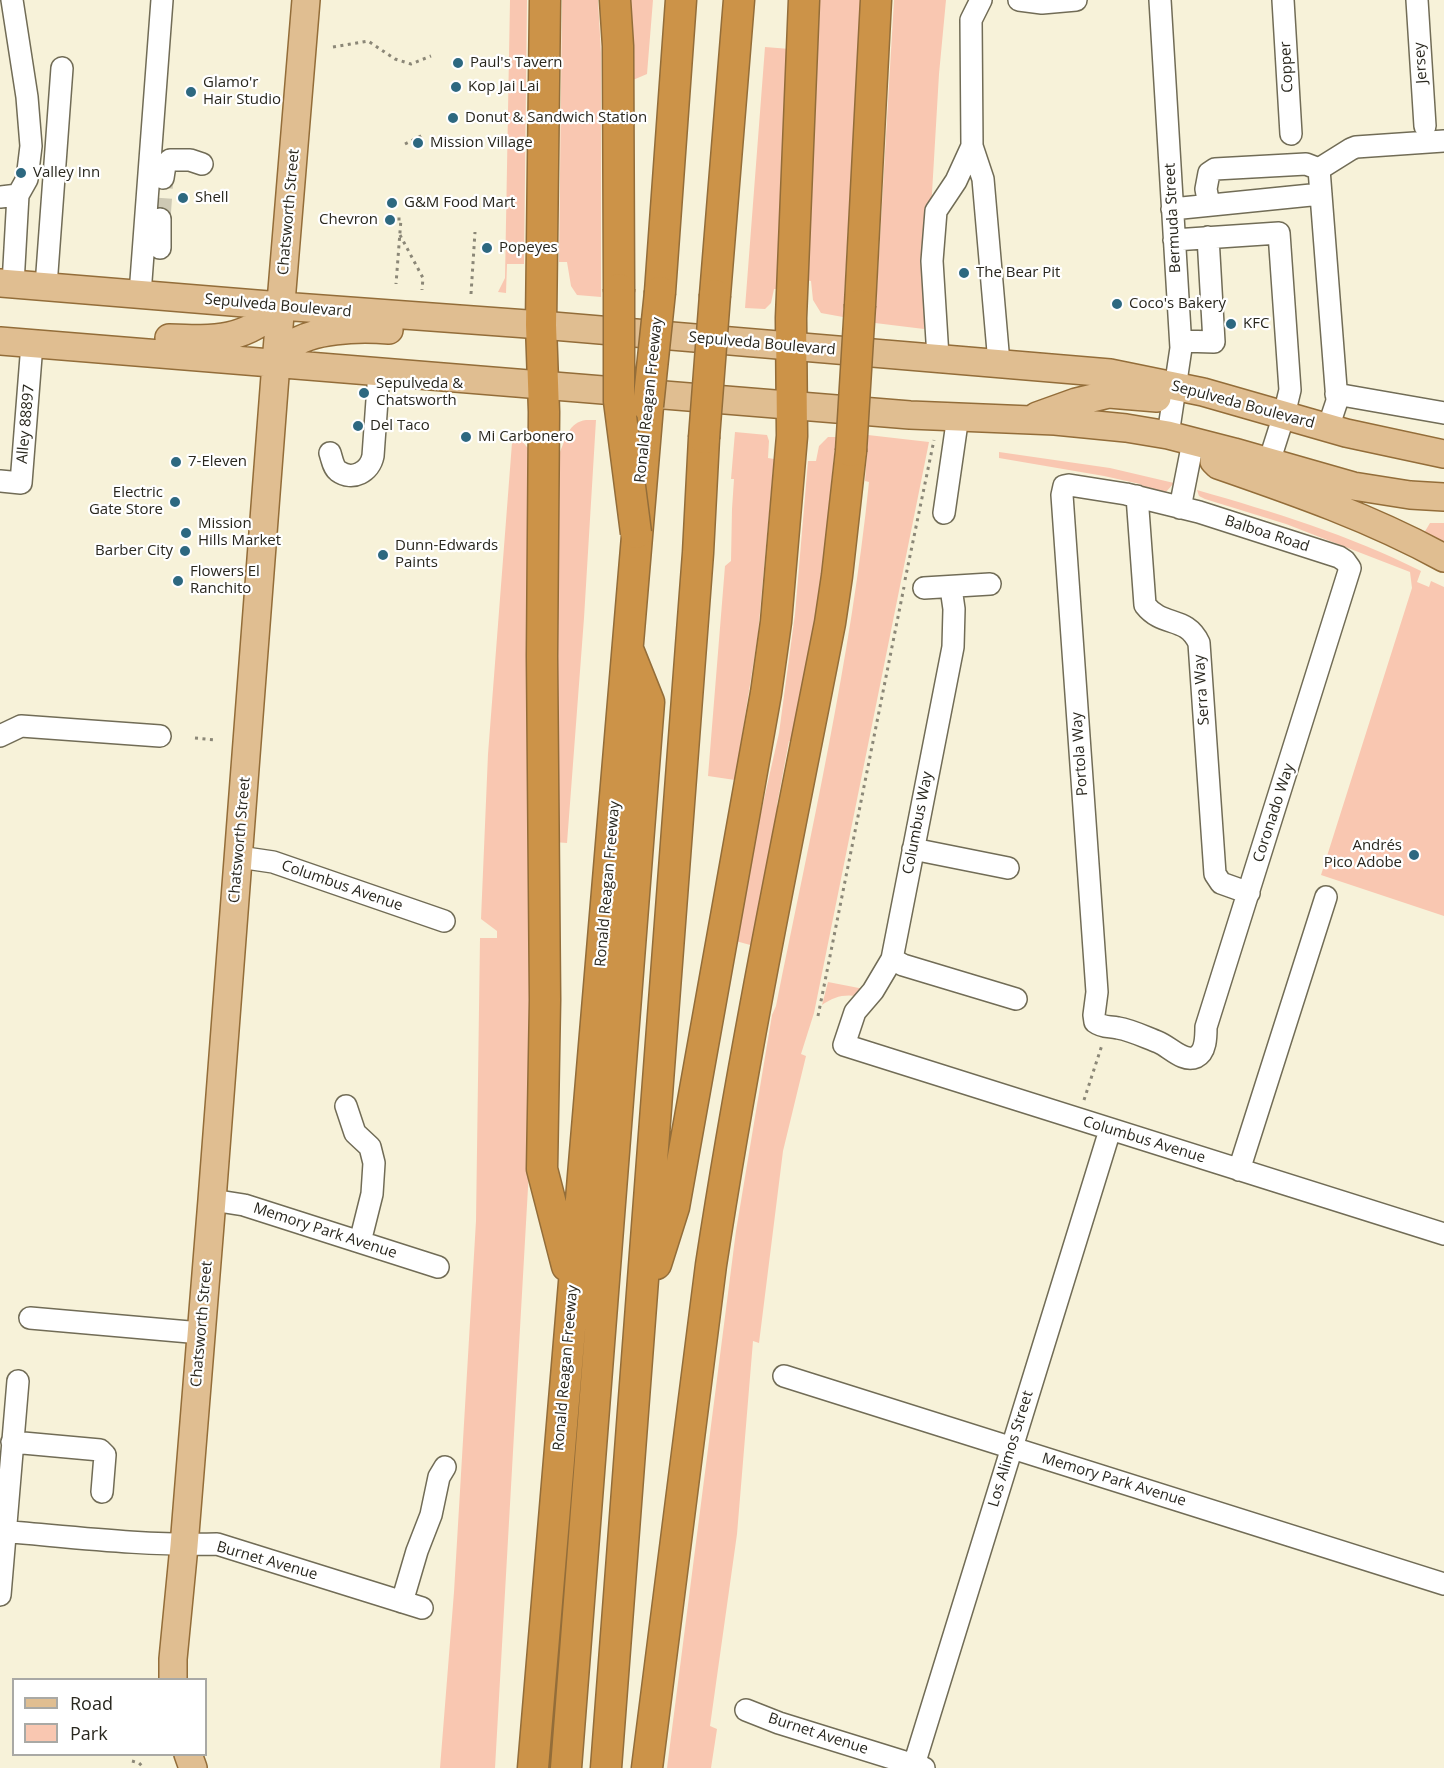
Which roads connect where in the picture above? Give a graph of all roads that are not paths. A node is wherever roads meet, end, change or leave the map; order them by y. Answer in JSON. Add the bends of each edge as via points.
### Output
{"nodes":[{"id":1,"x":12,"y":0,"type":"edge"},
{"id":2,"x":162,"y":0,"type":"edge"},
{"id":3,"x":306,"y":0,"type":"edge"},
{"id":4,"x":544,"y":0,"type":"edge"},
{"id":5,"x":615,"y":0,"type":"edge"},
{"id":6,"x":681,"y":0,"type":"edge"},
{"id":7,"x":739,"y":0,"type":"edge"},
{"id":8,"x":804,"y":0,"type":"edge"},
{"id":9,"x":876,"y":0,"type":"edge"},
{"id":10,"x":981,"y":0,"type":"edge"},
{"id":11,"x":1019,"y":0,"type":"edge"},
{"id":12,"x":1076,"y":0,"type":"edge"},
{"id":13,"x":1160,"y":0,"type":"edge"},
{"id":14,"x":1283,"y":0,"type":"edge"},
{"id":15,"x":1417,"y":0,"type":"edge"},
{"id":16,"x":62,"y":68,"type":"dead end"},
{"id":17,"x":1425,"y":126,"type":"dead end"},
{"id":18,"x":1291,"y":134,"type":"dead end"},
{"id":19,"x":1444,"y":141,"type":"edge"},
{"id":20,"x":972,"y":146,"type":"junction"},
{"id":21,"x":202,"y":164,"type":"dead end"},
{"id":22,"x":1319,"y":169,"type":"junction"},
{"id":23,"x":163,"y":178,"type":"tunnel mouth"},
{"id":24,"x":1321,"y":194,"type":"junction"},
{"id":25,"x":9,"y":196,"type":"edge"},
{"id":26,"x":1209,"y":205,"type":"junction"},
{"id":27,"x":1172,"y":209,"type":"junction"},
{"id":28,"x":160,"y":219,"type":"tunnel mouth"},
{"id":29,"x":1208,"y":237,"type":"junction"},
{"id":30,"x":1174,"y":240,"type":"junction"},
{"id":31,"x":160,"y":248,"type":"dead end"},
{"id":32,"x":6,"y":283,"type":"edge"},
{"id":33,"x":46,"y":286,"type":"junction"},
{"id":34,"x":140,"y":294,"type":"junction"},
{"id":35,"x":281,"y":306,"type":"junction"},
{"id":36,"x":495,"y":321,"type":"junction"},
{"id":37,"x":541,"y":325,"type":"junction"},
{"id":38,"x":1181,"y":340,"type":"junction"},
{"id":39,"x":0,"y":341,"type":"edge"},
{"id":40,"x":32,"y":344,"type":"junction"},
{"id":41,"x":791,"y":346,"type":"junction"},
{"id":42,"x":127,"y":352,"type":"junction"},
{"id":43,"x":938,"y":357,"type":"junction"},
{"id":44,"x":276,"y":363,"type":"junction"},
{"id":45,"x":999,"y":363,"type":"junction"},
{"id":46,"x":380,"y":372,"type":"junction"},
{"id":47,"x":1175,"y":385,"type":"junction"},
{"id":48,"x":543,"y":386,"type":"junction"},
{"id":49,"x":1336,"y":394,"type":"junction"},
{"id":50,"x":791,"y":404,"type":"junction"},
{"id":51,"x":1444,"y":413,"type":"edge"},
{"id":52,"x":1284,"y":415,"type":"junction"},
{"id":53,"x":958,"y":416,"type":"junction"},
{"id":54,"x":1028,"y":419,"type":"junction"},
{"id":55,"x":1328,"y":428,"type":"junction"},
{"id":56,"x":1181,"y":438,"type":"junction"},
{"id":57,"x":330,"y":453,"type":"dead end"},
{"id":58,"x":1444,"y":454,"type":"edge"},
{"id":59,"x":1269,"y":462,"type":"junction"},
{"id":60,"x":0,"y":481,"type":"edge"},
{"id":61,"x":1064,"y":486,"type":"joint"},
{"id":62,"x":1137,"y":496,"type":"junction"},
{"id":63,"x":1444,"y":497,"type":"edge"},
{"id":64,"x":1180,"y":508,"type":"junction"},
{"id":65,"x":944,"y":513,"type":"dead end"},
{"id":66,"x":636,"y":533,"type":"junction"},
{"id":67,"x":1444,"y":558,"type":"edge"},
{"id":68,"x":1350,"y":568,"type":"joint"},
{"id":69,"x":990,"y":584,"type":"dead end"},
{"id":70,"x":924,"y":588,"type":"dead end"},
{"id":71,"x":951,"y":588,"type":"junction"},
{"id":72,"x":627,"y":646,"type":"junction"},
{"id":73,"x":0,"y":736,"type":"edge"},
{"id":74,"x":160,"y":736,"type":"dead end"},
{"id":75,"x":678,"y":813,"type":"junction"},
{"id":76,"x":913,"y":849,"type":"junction"},
{"id":77,"x":239,"y":857,"type":"junction"},
{"id":78,"x":1008,"y":868,"type":"dead end"},
{"id":79,"x":1249,"y":893,"type":"junction"},
{"id":80,"x":1326,"y":897,"type":"dead end"},
{"id":81,"x":444,"y":921,"type":"dead end"},
{"id":82,"x":892,"y":959,"type":"junction"},
{"id":83,"x":1017,"y":999,"type":"dead end"},
{"id":84,"x":844,"y":1045,"type":"joint"},
{"id":85,"x":1197,"y":1056,"type":"joint"},
{"id":86,"x":346,"y":1106,"type":"dead end"},
{"id":87,"x":1110,"y":1130,"type":"junction"},
{"id":88,"x":1239,"y":1170,"type":"junction"},
{"id":89,"x":212,"y":1200,"type":"junction"},
{"id":90,"x":1444,"y":1234,"type":"edge"},
{"id":91,"x":360,"y":1242,"type":"junction"},
{"id":92,"x":438,"y":1267,"type":"dead end"},
{"id":93,"x":572,"y":1288,"type":"junction"},
{"id":94,"x":641,"y":1310,"type":"junction"},
{"id":95,"x":30,"y":1318,"type":"dead end"},
{"id":96,"x":201,"y":1333,"type":"junction"},
{"id":97,"x":784,"y":1376,"type":"dead end"},
{"id":98,"x":18,"y":1381,"type":"dead end"},
{"id":99,"x":12,"y":1442,"type":"junction"},
{"id":100,"x":1011,"y":1448,"type":"junction"},
{"id":101,"x":445,"y":1467,"type":"dead end"},
{"id":102,"x":102,"y":1492,"type":"dead end"},
{"id":103,"x":3,"y":1531,"type":"edge"},
{"id":104,"x":184,"y":1546,"type":"junction"},
{"id":105,"x":1444,"y":1584,"type":"edge"},
{"id":106,"x":0,"y":1595,"type":"edge"},
{"id":107,"x":173,"y":1678,"type":"edge"},
{"id":108,"x":746,"y":1710,"type":"dead end"},
{"id":109,"x":917,"y":1767,"type":"edge"},
{"id":110,"x":533,"y":1768,"type":"edge"},
{"id":111,"x":566,"y":1768,"type":"edge"},
{"id":112,"x":576,"y":1768,"type":"edge"},
{"id":113,"x":606,"y":1768,"type":"edge"},
{"id":114,"x":647,"y":1768,"type":"edge"}],
"edges":[{"from":1,"to":25,"type":"street","via":[[31,147],[27,179]]},
{"from":2,"to":34,"type":"street"},
{"from":3,"to":35,"type":"main road","name":"Chatsworth Street"},
{"from":4,"to":37,"type":"highway"},
{"from":5,"to":66,"type":"highway","bridge":true,"via":[[619,401]]},
{"from":6,"to":66,"type":"highway","name":"Ronald Reagan Freeway","bridge":true,"via":[[660,292]]},
{"from":7,"to":75,"type":"highway","bridge":true},
{"from":8,"to":41,"type":"highway"},
{"from":9,"to":114,"type":"highway","bridge":true,"via":[[851,451],[837,576],[722,1192]]},
{"from":10,"to":20,"type":"street","via":[[971,20]]},
{"from":11,"to":12,"type":"street"},
{"from":13,"to":27,"type":"street","name":"Bermuda Street"},
{"from":14,"to":18,"type":"street","name":"Copper"},
{"from":15,"to":17,"type":"street","name":"Jersey"},
{"from":16,"to":33,"type":"street"},
{"from":19,"to":22,"type":"street","via":[[1356,147]]},
{"from":20,"to":43,"type":"street","via":[[936,211],[932,261]]},
{"from":20,"to":45,"type":"street","via":[[983,179]]},
{"from":21,"to":23,"type":"street","via":[[170,160]]},
{"from":22,"to":24,"type":"street"},
{"from":22,"to":26,"type":"street","via":[[1305,164],[1215,169],[1209,173],[1206,189]]},
{"from":24,"to":26,"type":"street"},
{"from":24,"to":49,"type":"street"},
{"from":25,"to":32,"type":"street"},
{"from":26,"to":27,"type":"street"},
{"from":27,"to":30,"type":"street","name":"Bermuda Street"},
{"from":28,"to":31,"type":"street"},
{"from":29,"to":30,"type":"street"},
{"from":29,"to":38,"type":"street","via":[[1214,342]]},
{"from":29,"to":52,"type":"street","via":[[1279,233],[1290,390]]},
{"from":30,"to":38,"type":"street","name":"Bermuda Street"},
{"from":32,"to":33,"type":"main road","name":"Sepulveda Boulevard"},
{"from":33,"to":34,"type":"main road","name":"Sepulveda Boulevard"},
{"from":34,"to":35,"type":"main road","name":"Sepulveda Boulevard"},
{"from":35,"to":36,"type":"main road","name":"Sepulveda Boulevard"},
{"from":35,"to":42,"type":"main road","via":[[246,332],[210,339],[151,338]]},
{"from":35,"to":44,"type":"main road","name":"Chatsworth Street"},
{"from":36,"to":37,"type":"main road","name":"Sepulveda Boulevard"},
{"from":36,"to":44,"type":"main road","via":[[468,331],[443,333],[372,329],[321,333],[301,339]]},
{"from":37,"to":41,"type":"main road","name":"Sepulveda Boulevard"},
{"from":37,"to":48,"type":"highway"},
{"from":38,"to":47,"type":"street","name":"Bermuda Street"},
{"from":39,"to":40,"type":"main road"},
{"from":40,"to":42,"type":"main road"},
{"from":40,"to":60,"type":"street","name":"Alley 88897","via":[[21,483]]},
{"from":41,"to":43,"type":"main road","name":"Sepulveda Boulevard"},
{"from":41,"to":50,"type":"highway"},
{"from":42,"to":44,"type":"main road"},
{"from":43,"to":45,"type":"main road","name":"Sepulveda Boulevard"},
{"from":44,"to":46,"type":"main road"},
{"from":44,"to":77,"type":"main road","name":"Chatsworth Street"},
{"from":45,"to":47,"type":"main road","name":"Sepulveda Boulevard","via":[[1110,373]]},
{"from":46,"to":48,"type":"main road"},
{"from":46,"to":57,"type":"street","via":[[371,465],[363,473],[345,474],[335,467]]},
{"from":47,"to":52,"type":"main road","name":"Sepulveda Boulevard"},
{"from":47,"to":54,"type":"main road","via":[[1161,397],[1109,394]]},
{"from":47,"to":56,"type":"street","name":"Bermuda Street"},
{"from":48,"to":50,"type":"main road"},
{"from":48,"to":93,"type":"highway","via":[[542,1169]]},
{"from":49,"to":51,"type":"street"},
{"from":49,"to":55,"type":"street"},
{"from":50,"to":53,"type":"main road"},
{"from":50,"to":94,"type":"highway","via":[[792,440],[766,693],[674,1208]]},
{"from":52,"to":55,"type":"main road","name":"Sepulveda Boulevard"},
{"from":52,"to":59,"type":"street"},
{"from":53,"to":54,"type":"main road"},
{"from":53,"to":65,"type":"street"},
{"from":54,"to":56,"type":"main road","via":[[1102,425]]},
{"from":55,"to":58,"type":"main road","name":"Sepulveda Boulevard"},
{"from":56,"to":59,"type":"main road"},
{"from":56,"to":64,"type":"street"},
{"from":56,"to":67,"type":"main road","via":[[1218,465],[1361,516]]},
{"from":59,"to":63,"type":"main road","via":[[1353,486]]},
{"from":61,"to":62,"type":"street","name":"Balboa Road"},
{"from":61,"to":85,"type":"street","name":"Portola Way","via":[[1095,1022],[1166,1045],[1184,1057]]},
{"from":62,"to":64,"type":"street","name":"Balboa Road"},
{"from":62,"to":79,"type":"street","name":"Serra Way","via":[[1145,605],[1153,615],[1188,627],[1199,643],[1215,874],[1221,883]]},
{"from":64,"to":68,"type":"street","name":"Balboa Road","via":[[1339,557]]},
{"from":66,"to":72,"type":"highway","name":"Ronald Reagan Freeway"},
{"from":68,"to":79,"type":"street","name":"Coronado Way"},
{"from":69,"to":71,"type":"street"},
{"from":70,"to":71,"type":"street"},
{"from":71,"to":76,"type":"street","name":"Columbus Way","via":[[953,646]]},
{"from":72,"to":93,"type":"highway","name":"Ronald Reagan Freeway"},
{"from":72,"to":111,"type":"highway","via":[[649,702]]},
{"from":73,"to":74,"type":"street","via":[[21,726]]},
{"from":75,"to":94,"type":"highway"},
{"from":75,"to":112,"type":"highway","via":[[649,860]]},
{"from":76,"to":78,"type":"street"},
{"from":76,"to":82,"type":"street","name":"Columbus Way"},
{"from":77,"to":81,"type":"street","name":"Columbus Avenue","via":[[273,862]]},
{"from":77,"to":89,"type":"main road","name":"Chatsworth Street"},
{"from":79,"to":85,"type":"street","name":"Coronado Way","via":[[1206,1027],[1205,1043]]},
{"from":80,"to":88,"type":"street"},
{"from":82,"to":83,"type":"street"},
{"from":82,"to":84,"type":"street","name":"Columbus Way","via":[[873,992],[855,1012]]},
{"from":84,"to":87,"type":"street","name":"Columbus Avenue"},
{"from":86,"to":91,"type":"street","via":[[355,1133],[370,1147],[374,1163],[372,1194]]},
{"from":87,"to":88,"type":"street","name":"Columbus Avenue"},
{"from":87,"to":100,"type":"street","name":"Los Alimos Street"},
{"from":88,"to":90,"type":"street","name":"Columbus Avenue"},
{"from":89,"to":91,"type":"street","name":"Memory Park Avenue","via":[[244,1204]]},
{"from":89,"to":96,"type":"main road","name":"Chatsworth Street"},
{"from":91,"to":92,"type":"street","name":"Memory Park Avenue"},
{"from":93,"to":110,"type":"highway","name":"Ronald Reagan Freeway"},
{"from":94,"to":113,"type":"highway"},
{"from":95,"to":96,"type":"street"},
{"from":96,"to":104,"type":"main road","name":"Chatsworth Street"},
{"from":97,"to":100,"type":"street","name":"Memory Park Avenue"},
{"from":98,"to":99,"type":"street"},
{"from":99,"to":102,"type":"street","via":[[100,1450],[105,1455]]},
{"from":99,"to":103,"type":"street"},
{"from":100,"to":105,"type":"street","name":"Memory Park Avenue"},
{"from":100,"to":109,"type":"street","name":"Los Alimos Street"},
{"from":101,"to":104,"type":"street","name":"Burnet Avenue","via":[[417,1551],[412,1605],[217,1544]]},
{"from":103,"to":104,"type":"street","name":"Burnet Avenue"},
{"from":103,"to":106,"type":"street"},
{"from":104,"to":107,"type":"main road","name":"Chatsworth Street"},
{"from":108,"to":109,"type":"street","name":"Burnet Avenue"}]}
